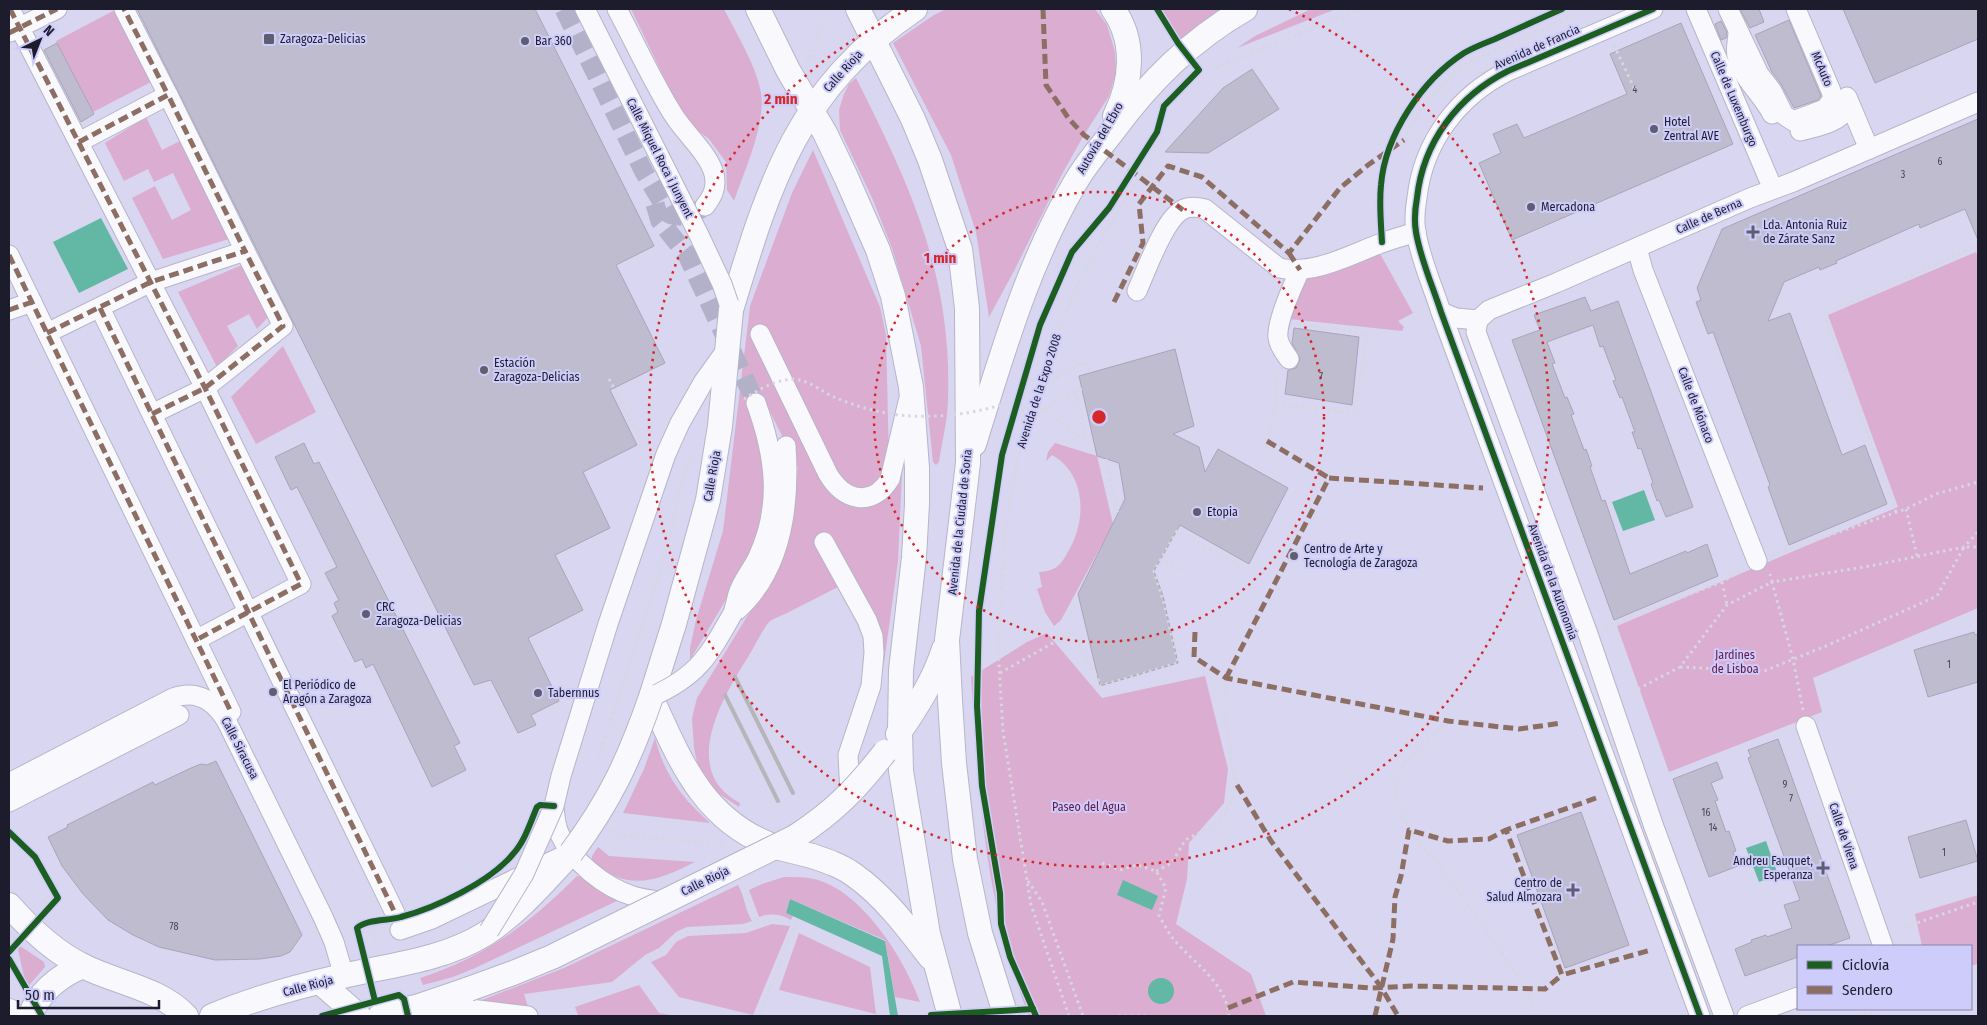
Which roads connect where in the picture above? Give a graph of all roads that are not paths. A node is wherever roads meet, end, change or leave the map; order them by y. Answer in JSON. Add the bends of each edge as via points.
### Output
{"nodes":[{"id":1,"x":10,"y":9,"type":"edge"},
{"id":2,"x":57,"y":9,"type":"edge"},
{"id":3,"x":124,"y":9,"type":"edge"},
{"id":4,"x":585,"y":9,"type":"edge"},
{"id":5,"x":617,"y":9,"type":"edge"},
{"id":6,"x":758,"y":9,"type":"edge"},
{"id":7,"x":858,"y":9,"type":"edge"},
{"id":8,"x":915,"y":9,"type":"edge"},
{"id":9,"x":1113,"y":9,"type":"edge"},
{"id":10,"x":1245,"y":9,"type":"edge"},
{"id":11,"x":1653,"y":9,"type":"edge"},
{"id":12,"x":1696,"y":9,"type":"edge"},
{"id":13,"x":1728,"y":9,"type":"edge"},
{"id":14,"x":1796,"y":9,"type":"edge"},
{"id":15,"x":1808,"y":9,"type":"edge"},
{"id":16,"x":14,"y":30,"type":"edge"},
{"id":17,"x":1738,"y":32,"type":"junction"},
{"id":18,"x":873,"y":40,"type":"junction"},
{"id":19,"x":168,"y":95,"type":"junction"},
{"id":20,"x":1978,"y":102,"type":"edge"},
{"id":21,"x":1850,"y":105,"type":"junction"},
{"id":22,"x":1123,"y":109,"type":"junction"},
{"id":23,"x":810,"y":110,"type":"junction"},
{"id":24,"x":79,"y":142,"type":"junction"},
{"id":25,"x":1869,"y":149,"type":"junction"},
{"id":26,"x":1428,"y":151,"type":"joint"},
{"id":27,"x":1773,"y":189,"type":"junction"},
{"id":28,"x":706,"y":206,"type":"dead end"},
{"id":29,"x":1416,"y":232,"type":"junction"},
{"id":30,"x":1637,"y":248,"type":"junction"},
{"id":31,"x":244,"y":251,"type":"junction"},
{"id":32,"x":9,"y":255,"type":"edge"},
{"id":33,"x":1300,"y":270,"type":"junction"},
{"id":34,"x":151,"y":282,"type":"junction"},
{"id":35,"x":1136,"y":291,"type":"dead end"},
{"id":36,"x":32,"y":302,"type":"junction"},
{"id":37,"x":100,"y":308,"type":"junction"},
{"id":38,"x":9,"y":310,"type":"edge"},
{"id":39,"x":731,"y":310,"type":"junction"},
{"id":40,"x":1442,"y":312,"type":"junction"},
{"id":41,"x":1478,"y":320,"type":"junction"},
{"id":42,"x":47,"y":333,"type":"junction"},
{"id":43,"x":760,"y":334,"type":"dead end"},
{"id":44,"x":727,"y":349,"type":"junction"},
{"id":45,"x":1289,"y":359,"type":"dead end"},
{"id":46,"x":911,"y":387,"type":"junction"},
{"id":47,"x":205,"y":388,"type":"junction"},
{"id":48,"x":756,"y":403,"type":"tunnel mouth"},
{"id":49,"x":152,"y":414,"type":"junction"},
{"id":50,"x":786,"y":446,"type":"dead end"},
{"id":51,"x":968,"y":463,"type":"junction"},
{"id":52,"x":824,"y":542,"type":"dead end"},
{"id":53,"x":1761,"y":559,"type":"road end"},
{"id":54,"x":248,"y":612,"type":"junction"},
{"id":55,"x":733,"y":613,"type":"junction"},
{"id":56,"x":196,"y":640,"type":"junction"},
{"id":57,"x":947,"y":640,"type":"junction"},
{"id":58,"x":651,"y":697,"type":"junction"},
{"id":59,"x":231,"y":712,"type":"dead end"},
{"id":60,"x":179,"y":715,"type":"dead end"},
{"id":61,"x":1806,"y":726,"type":"road end"},
{"id":62,"x":900,"y":732,"type":"junction"},
{"id":63,"x":9,"y":783,"type":"edge"},
{"id":64,"x":850,"y":794,"type":"junction"},
{"id":65,"x":9,"y":802,"type":"edge"},
{"id":66,"x":554,"y":806,"type":"junction"},
{"id":67,"x":776,"y":847,"type":"junction"},
{"id":68,"x":571,"y":853,"type":"junction"},
{"id":69,"x":524,"y":874,"type":"junction"},
{"id":70,"x":664,"y":902,"type":"junction"},
{"id":71,"x":9,"y":905,"type":"edge"},
{"id":72,"x":489,"y":931,"type":"junction"},
{"id":73,"x":1882,"y":945,"type":"edge"},
{"id":74,"x":83,"y":966,"type":"junction"},
{"id":75,"x":936,"y":966,"type":"junction"},
{"id":76,"x":344,"y":976,"type":"junction"},
{"id":77,"x":320,"y":982,"type":"junction"},
{"id":78,"x":1797,"y":997,"type":"edge"},
{"id":79,"x":419,"y":1006,"type":"junction"},
{"id":80,"x":9,"y":1011,"type":"edge"},
{"id":81,"x":12,"y":1016,"type":"edge"},
{"id":82,"x":30,"y":1016,"type":"edge"},
{"id":83,"x":186,"y":1016,"type":"edge"},
{"id":84,"x":212,"y":1016,"type":"edge"},
{"id":85,"x":360,"y":1016,"type":"edge"},
{"id":86,"x":380,"y":1016,"type":"edge"},
{"id":87,"x":528,"y":1016,"type":"edge"},
{"id":88,"x":950,"y":1016,"type":"edge"},
{"id":89,"x":1006,"y":1016,"type":"edge"},
{"id":90,"x":1700,"y":1016,"type":"edge"},
{"id":91,"x":1724,"y":1016,"type":"edge"},
{"id":92,"x":1747,"y":1016,"type":"edge"}],
"edges":[{"from":1,"to":16,"type":"street"},
{"from":2,"to":16,"type":"street"},
{"from":3,"to":19,"type":"street"},
{"from":4,"to":39,"type":"street","name":"Calle Miquel Roca i Junyent","bridge":true,"via":[[699,235]]},
{"from":5,"to":28,"type":"street","via":[[670,110],[709,161],[715,182],[712,198]]},
{"from":6,"to":23,"type":"main road"},
{"from":7,"to":18,"type":"main road"},
{"from":8,"to":18,"type":"main road","name":"Calle Rioja"},
{"from":9,"to":22,"type":"main road","name":"Autovía del Ebro","via":[[1129,49]]},
{"from":10,"to":22,"type":"main road","via":[[1191,45]]},
{"from":11,"to":26,"type":"street","name":"Avenida de Francia","via":[[1490,80],[1459,106]]},
{"from":12,"to":27,"type":"street","name":"Calle de Luxemburgo"},
{"from":13,"to":17,"type":"street"},
{"from":14,"to":17,"type":"street","name":"McAuto","via":[[1833,95],[1831,103],[1819,112],[1797,120],[1786,118]]},
{"from":15,"to":21,"type":"street","via":[[1819,32],[1816,42],[1825,46]]},
{"from":16,"to":24,"type":"street"},
{"from":17,"to":21,"type":"street","via":[[1737,56],[1747,79],[1782,127],[1799,131],[1836,120],[1845,115]]},
{"from":18,"to":23,"type":"main road","name":"Calle Rioja","via":[[839,74]]},
{"from":18,"to":51,"type":"main road","name":"Avenida de la Ciudad de Soria","via":[[930,160],[960,249],[966,297]]},
{"from":19,"to":24,"type":"street"},
{"from":19,"to":31,"type":"street"},
{"from":20,"to":25,"type":"street","name":"Calle de Berna"},
{"from":21,"to":25,"type":"street"},
{"from":22,"to":51,"type":"main road","name":"Autovía del Ebro","via":[[1051,227],[1025,288]]},
{"from":23,"to":39,"type":"main road","name":"Calle Rioja","via":[[772,187]]},
{"from":23,"to":46,"type":"main road","via":[[825,133],[878,250],[893,296]]},
{"from":24,"to":34,"type":"street"},
{"from":25,"to":27,"type":"street","name":"Calle de Berna"},
{"from":26,"to":29,"type":"street","name":"Avenida de la Autonomía","via":[[1418,183]]},
{"from":27,"to":30,"type":"street","name":"Calle de Berna"},
{"from":29,"to":33,"type":"street","via":[[1315,268]]},
{"from":29,"to":40,"type":"street","name":"Avenida de la Autonomía"},
{"from":30,"to":41,"type":"street","name":"Calle de Berna","via":[[1489,310]]},
{"from":30,"to":53,"type":"street","name":"Calle de Mónaco"},
{"from":31,"to":34,"type":"street"},
{"from":31,"to":47,"type":"street","via":[[282,326]]},
{"from":32,"to":36,"type":"street"},
{"from":33,"to":35,"type":"street","via":[[1279,268],[1205,208],[1195,207],[1183,210],[1166,228]]},
{"from":33,"to":45,"type":"street","via":[[1278,336]]},
{"from":34,"to":37,"type":"street"},
{"from":34,"to":47,"type":"street"},
{"from":36,"to":38,"type":"street"},
{"from":36,"to":42,"type":"street"},
{"from":37,"to":42,"type":"street"},
{"from":37,"to":49,"type":"street"},
{"from":39,"to":44,"type":"main road","name":"Calle Rioja","bridge":true},
{"from":40,"to":41,"type":"street","via":[[1456,318]]},
{"from":40,"to":90,"type":"street","name":"Avenida de la Autonomía"},
{"from":41,"to":91,"type":"street","name":"Avenida de la Autonomía","via":[[1476,332]]},
{"from":42,"to":56,"type":"street"},
{"from":43,"to":46,"type":"street","via":[[828,474],[841,491],[849,495],[869,497],[878,493],[890,479]]},
{"from":44,"to":58,"type":"main road","name":"Calle Rioja","bridge":true,"via":[[720,426],[708,500]]},
{"from":44,"to":66,"type":"street","name":"Calle Rioja","bridge":true,"via":[[704,381],[666,454],[608,624],[560,776]]},
{"from":46,"to":62,"type":"main road","via":[[917,504],[902,670]]},
{"from":47,"to":49,"type":"street"},
{"from":47,"to":54,"type":"street","via":[[301,584]]},
{"from":48,"to":55,"type":"street","via":[[772,458],[772,502],[764,541],[738,593]]},
{"from":49,"to":54,"type":"street"},
{"from":50,"to":55,"type":"street","via":[[787,492],[781,534],[757,587],[748,601]]},
{"from":51,"to":57,"type":"main road","name":"Avenida de la Ciudad de Soria"},
{"from":52,"to":64,"type":"street","via":[[873,636],[871,686],[848,755]]},
{"from":54,"to":56,"type":"street"},
{"from":54,"to":69,"type":"street","via":[[392,921],[432,919]]},
{"from":55,"to":58,"type":"street","bridge":true,"via":[[713,648],[694,672],[672,688]]},
{"from":56,"to":59,"type":"street"},
{"from":57,"to":62,"type":"main road","name":"Calle Rioja","via":[[926,692]]},
{"from":57,"to":89,"type":"main road","name":"Avenida de la Ciudad de Soria","via":[[954,763],[965,859],[980,933]]},
{"from":58,"to":67,"type":"main road","via":[[686,771],[707,799],[741,830]]},
{"from":58,"to":68,"type":"main road","name":"Calle Rioja","bridge":true,"via":[[627,762],[606,803]]},
{"from":60,"to":65,"type":"street"},
{"from":61,"to":73,"type":"street","name":"Calle de Viena"},
{"from":62,"to":64,"type":"main road","name":"Calle Rioja","bridge":true},
{"from":62,"to":75,"type":"main road","via":[[901,770],[918,881]]},
{"from":63,"to":76,"type":"street","name":"Calle Siracusa","via":[[172,698],[182,694],[202,697],[213,704],[227,722],[323,917]]},
{"from":64,"to":67,"type":"main road","name":"Calle Rioja","bridge":true,"via":[[826,816]]},
{"from":66,"to":68,"type":"street","via":[[555,823]]},
{"from":66,"to":69,"type":"street","name":"Calle Rioja","bridge":true},
{"from":67,"to":70,"type":"main road","name":"Calle Rioja","bridge":true},
{"from":67,"to":75,"type":"main road","bridge":true,"via":[[812,856],[854,874],[903,923]]},
{"from":68,"to":69,"type":"street"},
{"from":68,"to":70,"type":"street","via":[[611,887],[632,896]]},
{"from":68,"to":72,"type":"main road","name":"Calle Rioja","bridge":true,"via":[[521,906]]},
{"from":69,"to":72,"type":"street","name":"Calle Rioja","bridge":true},
{"from":70,"to":79,"type":"main road","name":"Calle Rioja","bridge":true,"via":[[552,957]]},
{"from":71,"to":74,"type":"main road","via":[[48,944]]},
{"from":72,"to":76,"type":"main road","name":"Calle Rioja","via":[[442,953]]},
{"from":74,"to":82,"type":"main road","via":[[52,984],[37,1001]]},
{"from":74,"to":83,"type":"main road","via":[[164,998]]},
{"from":75,"to":88,"type":"main road"},
{"from":76,"to":77,"type":"main road","name":"Calle Rioja"},
{"from":77,"to":84,"type":"main road","name":"Calle Rioja"},
{"from":77,"to":85,"type":"main road"},
{"from":78,"to":92,"type":"street"},
{"from":79,"to":86,"type":"main road","name":"Calle Rioja"},
{"from":79,"to":87,"type":"street"},
{"from":80,"to":81,"type":"main road"}]}
